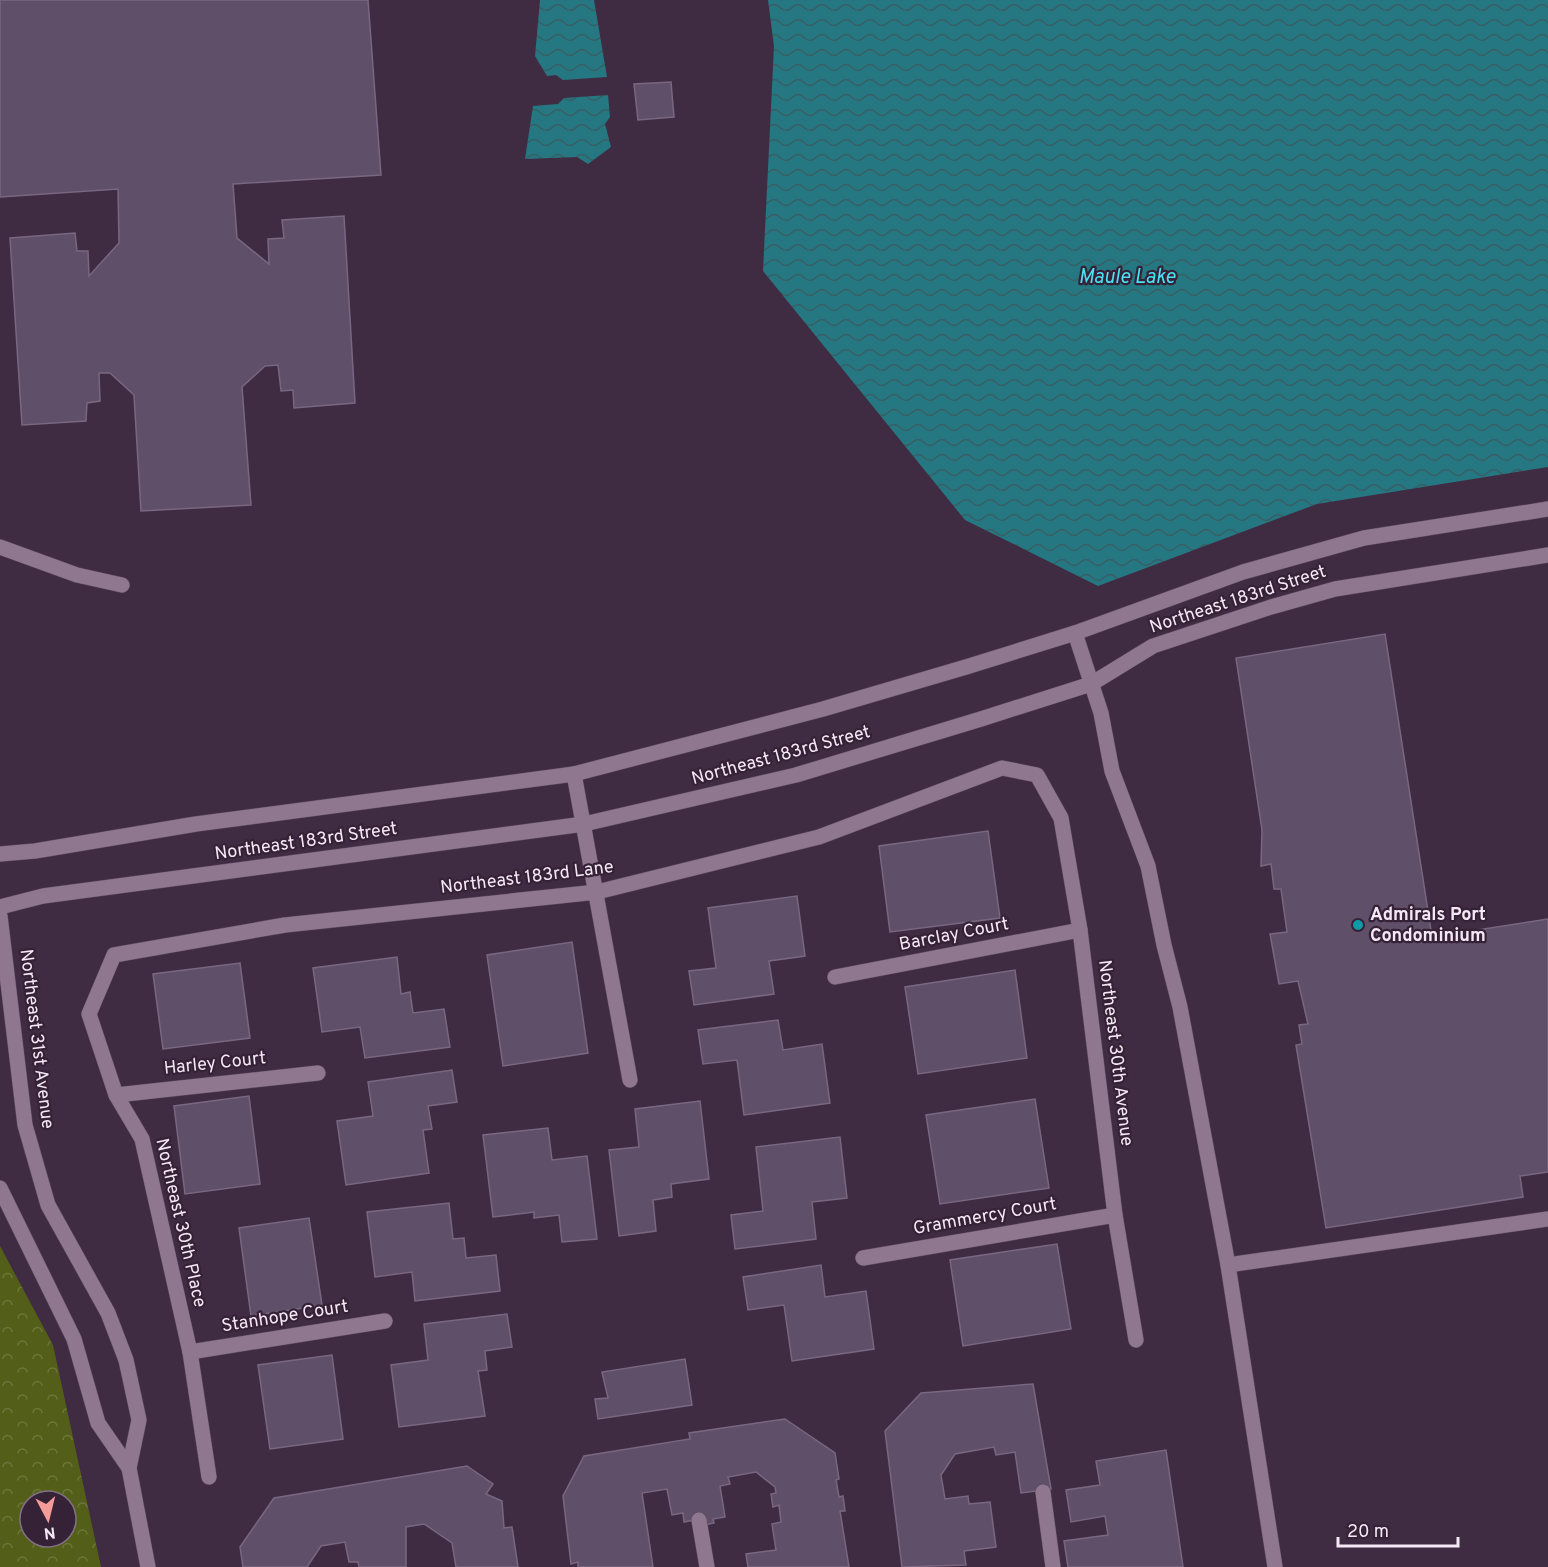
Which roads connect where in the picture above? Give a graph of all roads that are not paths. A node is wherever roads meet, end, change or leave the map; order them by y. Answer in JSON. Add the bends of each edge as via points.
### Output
{"nodes":[{"id":1,"x":1548,"y":509,"type":"edge"},
{"id":2,"x":0,"y":547,"type":"edge"},
{"id":3,"x":1548,"y":555,"type":"edge"},
{"id":4,"x":122,"y":585,"type":"dead end"},
{"id":5,"x":1075,"y":633,"type":"junction"},
{"id":6,"x":1091,"y":684,"type":"junction"},
{"id":7,"x":574,"y":774,"type":"junction"},
{"id":8,"x":1037,"y":775,"type":"joint"},
{"id":9,"x":584,"y":824,"type":"junction"},
{"id":10,"x":0,"y":854,"type":"edge"},
{"id":11,"x":597,"y":892,"type":"junction"},
{"id":12,"x":0,"y":907,"type":"edge"},
{"id":13,"x":0,"y":916,"type":"edge"},
{"id":14,"x":1080,"y":930,"type":"junction"},
{"id":15,"x":114,"y":955,"type":"joint"},
{"id":16,"x":835,"y":977,"type":"dead end"},
{"id":17,"x":318,"y":1073,"type":"dead end"},
{"id":18,"x":630,"y":1080,"type":"dead end"},
{"id":19,"x":116,"y":1095,"type":"junction"},
{"id":20,"x":0,"y":1188,"type":"edge"},
{"id":21,"x":1115,"y":1215,"type":"junction"},
{"id":22,"x":1548,"y":1219,"type":"edge"},
{"id":23,"x":863,"y":1258,"type":"dead end"},
{"id":24,"x":1228,"y":1264,"type":"junction"},
{"id":25,"x":385,"y":1320,"type":"dead end"},
{"id":26,"x":1136,"y":1340,"type":"dead end"},
{"id":27,"x":190,"y":1352,"type":"junction"},
{"id":28,"x":129,"y":1468,"type":"junction"},
{"id":29,"x":209,"y":1477,"type":"dead end"},
{"id":30,"x":1043,"y":1492,"type":"dead end"},
{"id":31,"x":699,"y":1521,"type":"dead end"},
{"id":32,"x":148,"y":1567,"type":"edge"},
{"id":33,"x":707,"y":1567,"type":"edge"},
{"id":34,"x":1053,"y":1567,"type":"edge"},
{"id":35,"x":1275,"y":1567,"type":"edge"}],
"edges":[{"from":1,"to":5,"type":"street","name":"Northeast 183rd Street","via":[[1364,538],[1243,572]]},
{"from":2,"to":4,"type":"street","via":[[77,575]]},
{"from":3,"to":6,"type":"street","name":"Northeast 183rd Street","via":[[1335,589],[1271,607],[1154,646]]},
{"from":5,"to":6,"type":"street"},
{"from":5,"to":7,"type":"street","name":"Northeast 183rd Street","via":[[823,709]]},
{"from":6,"to":9,"type":"street","name":"Northeast 183rd Street","via":[[796,776]]},
{"from":6,"to":24,"type":"street","via":[[1112,771],[1148,866],[1180,1006]]},
{"from":7,"to":9,"type":"street"},
{"from":7,"to":10,"type":"street","name":"Northeast 183rd Street"},
{"from":8,"to":11,"type":"street","name":"Northeast 183rd Lane","via":[[1002,768],[819,837]]},
{"from":8,"to":14,"type":"street","name":"Northeast 30th Avenue","via":[[1061,818]]},
{"from":9,"to":11,"type":"street"},
{"from":9,"to":12,"type":"street","name":"Northeast 183rd Street","via":[[43,896]]},
{"from":11,"to":15,"type":"street","name":"Northeast 183rd Lane","via":[[285,925]]},
{"from":11,"to":18,"type":"street"},
{"from":13,"to":28,"type":"street","name":"Northeast 31st Avenue","via":[[26,1125],[48,1205],[108,1313],[126,1360],[139,1420]]},
{"from":14,"to":16,"type":"street","name":"Barclay Court"},
{"from":14,"to":21,"type":"street","name":"Northeast 30th Avenue"},
{"from":15,"to":19,"type":"street","name":"Northeast 30th Place","via":[[89,1014]]},
{"from":17,"to":19,"type":"street","name":"Harley Court"},
{"from":19,"to":27,"type":"street","name":"Northeast 30th Place","via":[[142,1139]]},
{"from":20,"to":28,"type":"street","name":"Northeast 31st Avenue","via":[[74,1339],[98,1423]]},
{"from":21,"to":23,"type":"street","name":"Grammercy Court"},
{"from":21,"to":26,"type":"street","name":"Northeast 30th Avenue"},
{"from":22,"to":24,"type":"street"},
{"from":24,"to":35,"type":"street"},
{"from":25,"to":27,"type":"street","name":"Stanhope Court"},
{"from":27,"to":29,"type":"street","name":"Northeast 30th Place"},
{"from":28,"to":32,"type":"street","name":"Northeast 31st Avenue"},
{"from":30,"to":34,"type":"street"},
{"from":31,"to":33,"type":"street"}]}
